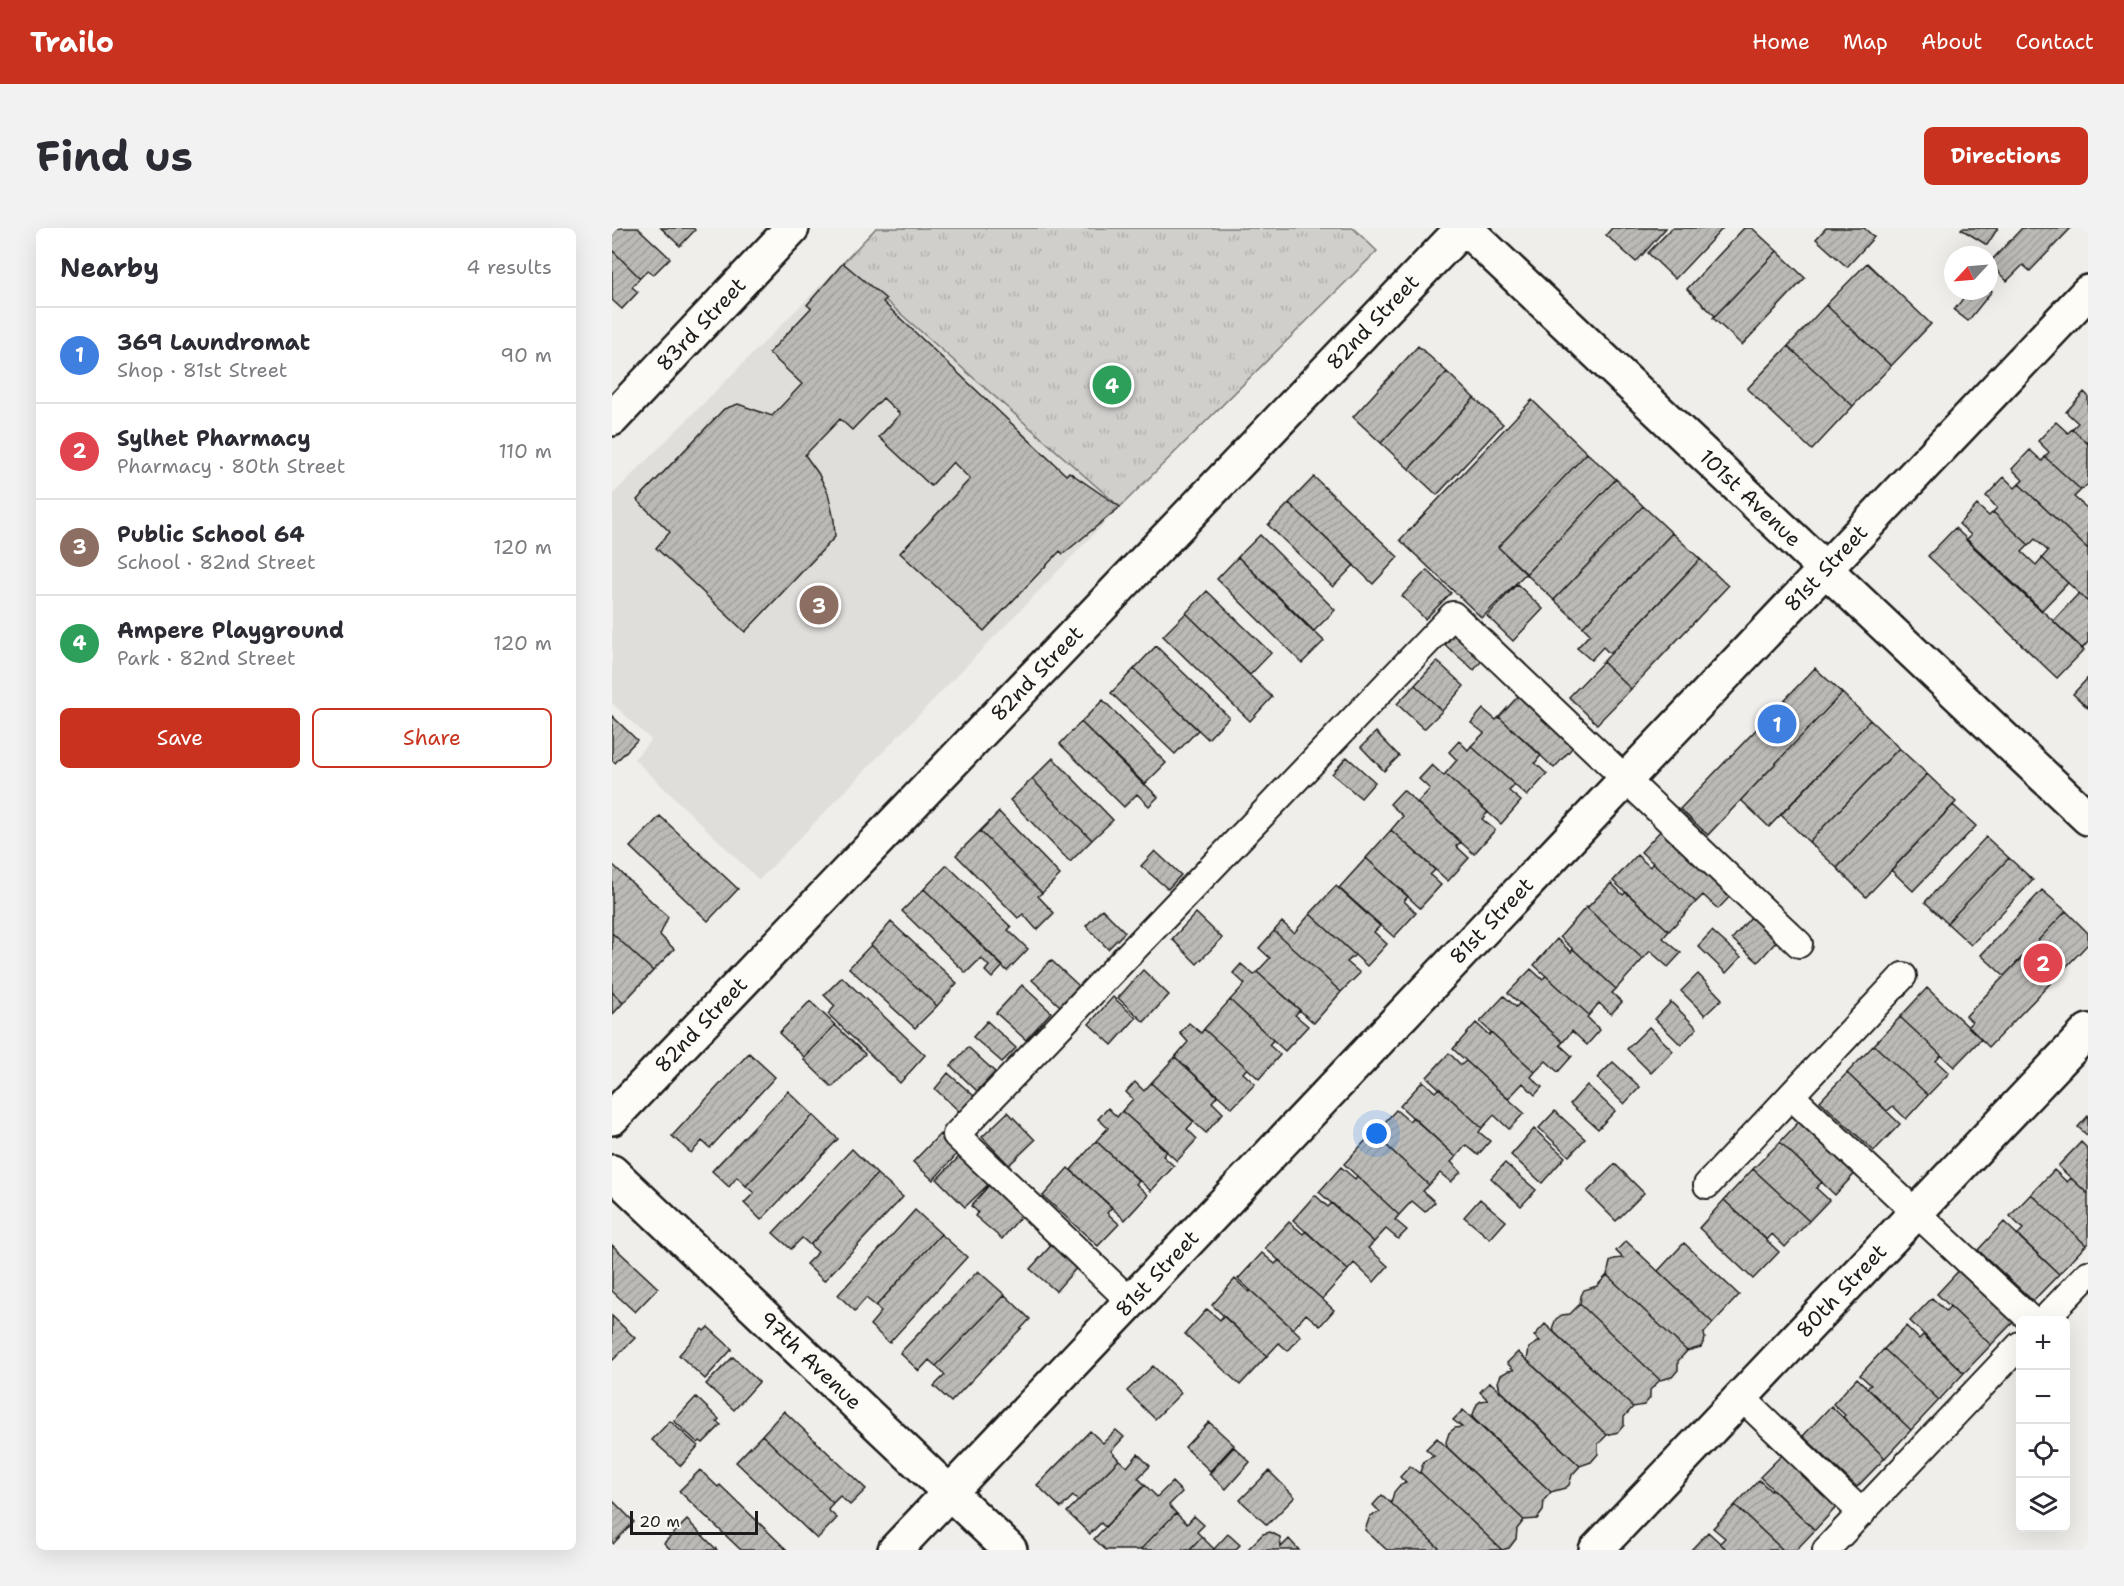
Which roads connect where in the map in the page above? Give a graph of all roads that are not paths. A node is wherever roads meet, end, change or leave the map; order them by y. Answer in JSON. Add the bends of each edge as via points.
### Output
{"nodes":[{"id":1,"x":792,"y":228,"type":"edge"},
{"id":2,"x":1464,"y":228,"type":"edge"},
{"id":3,"x":2088,"y":292,"type":"edge"},
{"id":4,"x":612,"y":419,"type":"edge"},
{"id":5,"x":1826,"y":570,"type":"junction"},
{"id":6,"x":1627,"y":780,"type":"junction"},
{"id":7,"x":2088,"y":818,"type":"edge"},
{"id":8,"x":1799,"y":944,"type":"dead end"},
{"id":9,"x":1903,"y":976,"type":"dead end"},
{"id":10,"x":2088,"y":1031,"type":"edge"},
{"id":11,"x":1791,"y":1096,"type":"junction"},
{"id":12,"x":612,"y":1118,"type":"edge"},
{"id":13,"x":612,"y":1172,"type":"edge"},
{"id":14,"x":1707,"y":1185,"type":"dead end"},
{"id":15,"x":1917,"y":1212,"type":"junction"},
{"id":16,"x":2088,"y":1274,"type":"edge"},
{"id":17,"x":1131,"y":1302,"type":"junction"},
{"id":18,"x":2027,"y":1316,"type":"edge"},
{"id":19,"x":2048,"y":1316,"type":"edge"},
{"id":20,"x":2016,"y":1349,"type":"edge"},
{"id":21,"x":1741,"y":1397,"type":"junction"},
{"id":22,"x":950,"y":1493,"type":"junction"},
{"id":23,"x":1862,"y":1513,"type":"junction"},
{"id":24,"x":895,"y":1550,"type":"edge"},
{"id":25,"x":1011,"y":1550,"type":"edge"},
{"id":26,"x":1596,"y":1550,"type":"edge"},
{"id":27,"x":1826,"y":1550,"type":"edge"}],
"edges":[{"from":1,"to":4,"type":"street","name":"83rd Street"},
{"from":2,"to":5,"type":"street","name":"101st Avenue"},
{"from":2,"to":12,"type":"street","name":"82nd Street"},
{"from":3,"to":5,"type":"street","name":"81st Street"},
{"from":5,"to":6,"type":"street","name":"81st Street"},
{"from":5,"to":7,"type":"street","name":"101st Avenue"},
{"from":6,"to":8,"type":"lane"},
{"from":6,"to":17,"type":"street","name":"81st Street"},
{"from":6,"to":17,"type":"lane","via":[[1453,615],[956,1135]]},
{"from":9,"to":11,"type":"lane"},
{"from":10,"to":15,"type":"street","name":"80th Street"},
{"from":11,"to":14,"type":"lane"},
{"from":11,"to":15,"type":"lane"},
{"from":13,"to":22,"type":"street","name":"97th Avenue"},
{"from":15,"to":18,"type":"lane"},
{"from":15,"to":21,"type":"street","name":"80th Street"},
{"from":16,"to":19,"type":"lane"},
{"from":17,"to":22,"type":"street","name":"81st Street"},
{"from":20,"to":23,"type":"lane"},
{"from":21,"to":23,"type":"lane"},
{"from":21,"to":26,"type":"street","name":"80th Street"},
{"from":22,"to":24,"type":"street","name":"81st Street"},
{"from":22,"to":25,"type":"street","name":"97th Avenue"},
{"from":23,"to":27,"type":"lane"}]}
